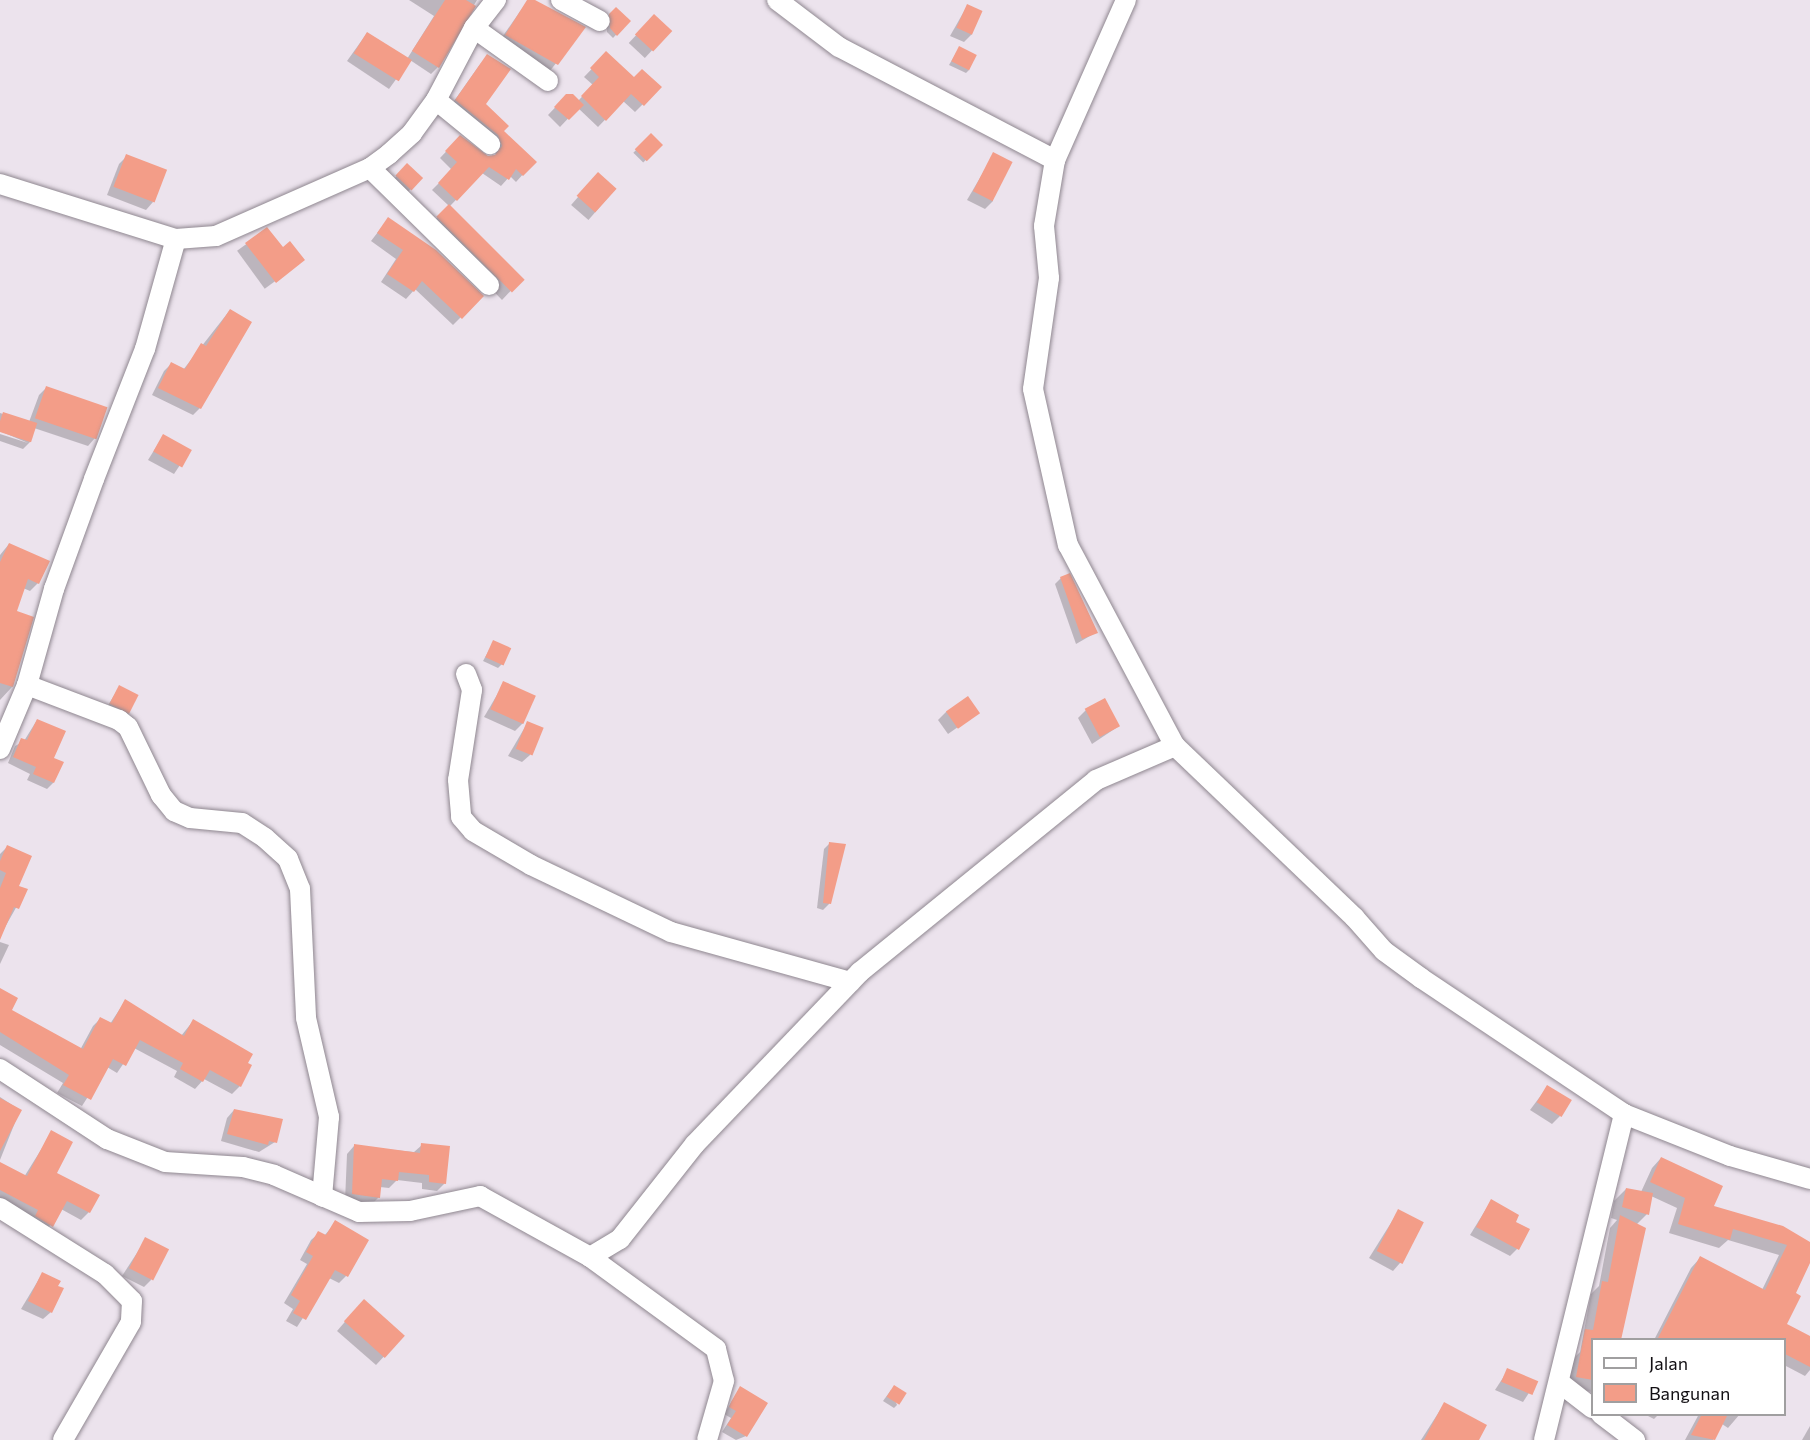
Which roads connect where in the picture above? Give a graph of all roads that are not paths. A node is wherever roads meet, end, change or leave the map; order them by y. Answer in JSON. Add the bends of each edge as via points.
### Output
{"nodes":[{"id":1,"x":496,"y":0,"type":"edge"},
{"id":2,"x":561,"y":0,"type":"edge"},
{"id":3,"x":1126,"y":0,"type":"edge"},
{"id":4,"x":785,"y":7,"type":"edge"},
{"id":5,"x":600,"y":21,"type":"dead end"},
{"id":6,"x":474,"y":28,"type":"junction"},
{"id":7,"x":549,"y":81,"type":"dead end"},
{"id":8,"x":436,"y":100,"type":"junction"},
{"id":9,"x":490,"y":144,"type":"dead end"},
{"id":10,"x":1055,"y":160,"type":"junction"},
{"id":11,"x":370,"y":168,"type":"junction"},
{"id":12,"x":0,"y":184,"type":"edge"},
{"id":13,"x":176,"y":239,"type":"junction"},
{"id":14,"x":489,"y":285,"type":"dead end"},
{"id":15,"x":466,"y":674,"type":"dead end"},
{"id":16,"x":27,"y":685,"type":"junction"},
{"id":17,"x":1175,"y":746,"type":"junction"},
{"id":18,"x":0,"y":749,"type":"edge"},
{"id":19,"x":850,"y":982,"type":"junction"},
{"id":20,"x":0,"y":1069,"type":"edge"},
{"id":21,"x":1624,"y":1114,"type":"junction"},
{"id":22,"x":1810,"y":1179,"type":"edge"},
{"id":23,"x":322,"y":1197,"type":"junction"},
{"id":24,"x":0,"y":1208,"type":"edge"},
{"id":25,"x":590,"y":1257,"type":"junction"},
{"id":26,"x":1560,"y":1383,"type":"junction"},
{"id":27,"x":1591,"y":1406,"type":"edge"},
{"id":28,"x":1604,"y":1416,"type":"edge"},
{"id":29,"x":63,"y":1440,"type":"edge"},
{"id":30,"x":707,"y":1440,"type":"edge"},
{"id":31,"x":1544,"y":1440,"type":"edge"},
{"id":32,"x":1635,"y":1440,"type":"edge"}],
"edges":[{"from":1,"to":6,"type":"street"},
{"from":2,"to":5,"type":"street"},
{"from":3,"to":10,"type":"street"},
{"from":4,"to":10,"type":"street","via":[[838,47]]},
{"from":6,"to":7,"type":"street"},
{"from":6,"to":8,"type":"street"},
{"from":8,"to":9,"type":"street"},
{"from":8,"to":11,"type":"street","via":[[412,133]]},
{"from":10,"to":17,"type":"street","via":[[1044,226],[1049,278],[1034,370],[1036,408],[1068,545]]},
{"from":11,"to":13,"type":"street","via":[[216,236]]},
{"from":11,"to":14,"type":"street"},
{"from":12,"to":13,"type":"street"},
{"from":13,"to":16,"type":"street","via":[[145,349],[54,589]]},
{"from":15,"to":19,"type":"street","via":[[472,690],[458,780],[461,818],[473,831],[531,865],[671,932]]},
{"from":16,"to":18,"type":"street"},
{"from":16,"to":23,"type":"street","via":[[119,720],[128,727],[161,795],[174,811],[190,818],[242,823],[265,837],[288,859],[300,889],[306,1018],[329,1117]]},
{"from":17,"to":19,"type":"street","via":[[1096,780]]},
{"from":17,"to":21,"type":"street","via":[[1354,917],[1383,951]]},
{"from":19,"to":25,"type":"street","via":[[695,1144],[620,1239]]},
{"from":20,"to":23,"type":"street","via":[[108,1139],[165,1162],[243,1167],[273,1175]]},
{"from":21,"to":22,"type":"street","via":[[1730,1156]]},
{"from":21,"to":26,"type":"street"},
{"from":23,"to":25,"type":"street","via":[[359,1212],[381,1214],[480,1196]]},
{"from":24,"to":29,"type":"street","via":[[105,1274],[132,1301],[131,1322]]},
{"from":25,"to":30,"type":"street","via":[[716,1349],[724,1381]]},
{"from":26,"to":27,"type":"street"},
{"from":26,"to":31,"type":"street"},
{"from":28,"to":32,"type":"street"}]}
